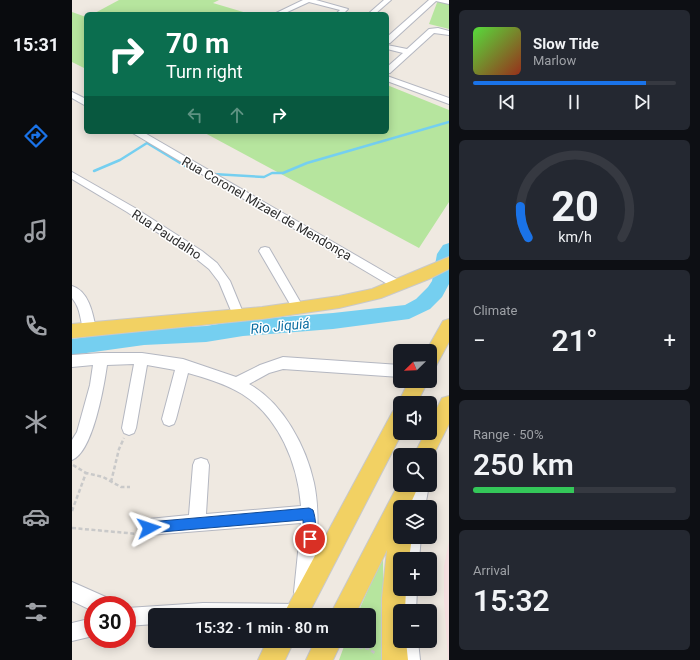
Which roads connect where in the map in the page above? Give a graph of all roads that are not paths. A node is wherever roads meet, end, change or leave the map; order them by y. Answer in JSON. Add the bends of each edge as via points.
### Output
{"nodes":[{"id":1,"x":308,"y":0,"type":"edge"},
{"id":2,"x":388,"y":0,"type":"edge"},
{"id":3,"x":433,"y":0,"type":"edge"},
{"id":4,"x":438,"y":0,"type":"edge"},
{"id":5,"x":449,"y":2,"type":"edge"},
{"id":6,"x":281,"y":12,"type":"edge"},
{"id":7,"x":341,"y":12,"type":"edge"},
{"id":8,"x":373,"y":12,"type":"edge"},
{"id":9,"x":449,"y":33,"type":"edge"},
{"id":10,"x":389,"y":39,"type":"edge"},
{"id":11,"x":389,"y":47,"type":"edge"},
{"id":12,"x":409,"y":52,"type":"junction"},
{"id":13,"x":389,"y":69,"type":"edge"},
{"id":14,"x":389,"y":79,"type":"edge"},
{"id":15,"x":72,"y":95,"type":"edge"},
{"id":16,"x":84,"y":102,"type":"edge"},
{"id":17,"x":449,"y":102,"type":"edge"},
{"id":18,"x":139,"y":134,"type":"edge"},
{"id":19,"x":72,"y":175,"type":"edge"},
{"id":20,"x":265,"y":250,"type":"dead end"},
{"id":21,"x":447,"y":263,"type":"edge"},
{"id":22,"x":398,"y":285,"type":"junction"},
{"id":23,"x":72,"y":290,"type":"edge"},
{"id":24,"x":298,"y":308,"type":"junction"},
{"id":25,"x":238,"y":315,"type":"junction"},
{"id":26,"x":449,"y":326,"type":"edge"},
{"id":27,"x":90,"y":329,"type":"junction"},
{"id":28,"x":72,"y":331,"type":"edge"},
{"id":29,"x":437,"y":348,"type":"edge"},
{"id":30,"x":101,"y":359,"type":"junction"},
{"id":31,"x":142,"y":359,"type":"junction"},
{"id":32,"x":72,"y":361,"type":"edge"},
{"id":33,"x":183,"y":365,"type":"junction"},
{"id":34,"x":393,"y":371,"type":"edge"},
{"id":35,"x":236,"y":384,"type":"junction"},
{"id":36,"x":449,"y":404,"type":"edge"},
{"id":37,"x":169,"y":419,"type":"dead end"},
{"id":38,"x":129,"y":428,"type":"road end"},
{"id":39,"x":393,"y":430,"type":"edge"},
{"id":40,"x":428,"y":448,"type":"edge"},
{"id":41,"x":72,"y":453,"type":"edge"},
{"id":42,"x":201,"y":465,"type":"dead end"},
{"id":43,"x":405,"y":492,"type":"edge"},
{"id":44,"x":309,"y":514,"type":"junction"},
{"id":45,"x":197,"y":523,"type":"junction"},
{"id":46,"x":149,"y":528,"type":"road end"},
{"id":47,"x":400,"y":544,"type":"edge"},
{"id":48,"x":72,"y":591,"type":"edge"},
{"id":49,"x":84,"y":597,"type":"edge"},
{"id":50,"x":298,"y":608,"type":"edge"},
{"id":51,"x":299,"y":608,"type":"edge"},
{"id":52,"x":346,"y":608,"type":"edge"},
{"id":53,"x":136,"y":616,"type":"edge"},
{"id":54,"x":148,"y":616,"type":"edge"},
{"id":55,"x":84,"y":629,"type":"edge"},
{"id":56,"x":72,"y":632,"type":"edge"},
{"id":57,"x":277,"y":648,"type":"edge"},
{"id":58,"x":409,"y":648,"type":"edge"},
{"id":59,"x":387,"y":658,"type":"edge"},
{"id":60,"x":271,"y":660,"type":"edge"},
{"id":61,"x":410,"y":660,"type":"edge"}],
"edges":[{"from":1,"to":6,"type":"street"},
{"from":1,"to":7,"type":"street","via":[[344,9]]},
{"from":2,"to":8,"type":"street"},
{"from":3,"to":10,"type":"street"},
{"from":4,"to":5,"type":"street"},
{"from":9,"to":12,"type":"street","via":[[432,31]]},
{"from":11,"to":12,"type":"street"},
{"from":12,"to":13,"type":"street"},
{"from":14,"to":17,"type":"street"},
{"from":15,"to":16,"type":"street"},
{"from":18,"to":22,"type":"street","name":"Rua Coronel Mizael de Mendonça"},
{"from":19,"to":25,"type":"street","name":"Rua Paudalho","via":[[137,214],[213,266],[224,281]]},
{"from":20,"to":24,"type":"street"},
{"from":21,"to":22,"type":"main road"},
{"from":22,"to":24,"type":"main road","via":[[353,299]]},
{"from":23,"to":27,"type":"street","via":[[84,304]]},
{"from":24,"to":25,"type":"main road"},
{"from":25,"to":27,"type":"main road"},
{"from":26,"to":29,"type":"main road"},
{"from":27,"to":28,"type":"main road"},
{"from":30,"to":31,"type":"street"},
{"from":30,"to":32,"type":"street"},
{"from":30,"to":41,"type":"street","via":[[84,434]]},
{"from":31,"to":33,"type":"street"},
{"from":31,"to":38,"type":"street"},
{"from":33,"to":35,"type":"street"},
{"from":33,"to":37,"type":"street"},
{"from":34,"to":35,"type":"street","via":[[283,363],[262,370]]},
{"from":35,"to":44,"type":"street","via":[[258,399],[291,439],[306,485]]},
{"from":36,"to":40,"type":"main road"},
{"from":39,"to":51,"type":"main road"},
{"from":42,"to":45,"type":"street"},
{"from":43,"to":52,"type":"main road"},
{"from":44,"to":45,"type":"street"},
{"from":44,"to":50,"type":"street","via":[[310,539]]},
{"from":45,"to":46,"type":"street"},
{"from":47,"to":59,"type":"main road"},
{"from":48,"to":49,"type":"street"},
{"from":53,"to":54,"type":"street"},
{"from":55,"to":56,"type":"street"},
{"from":57,"to":60,"type":"main road"},
{"from":58,"to":61,"type":"street"}]}
